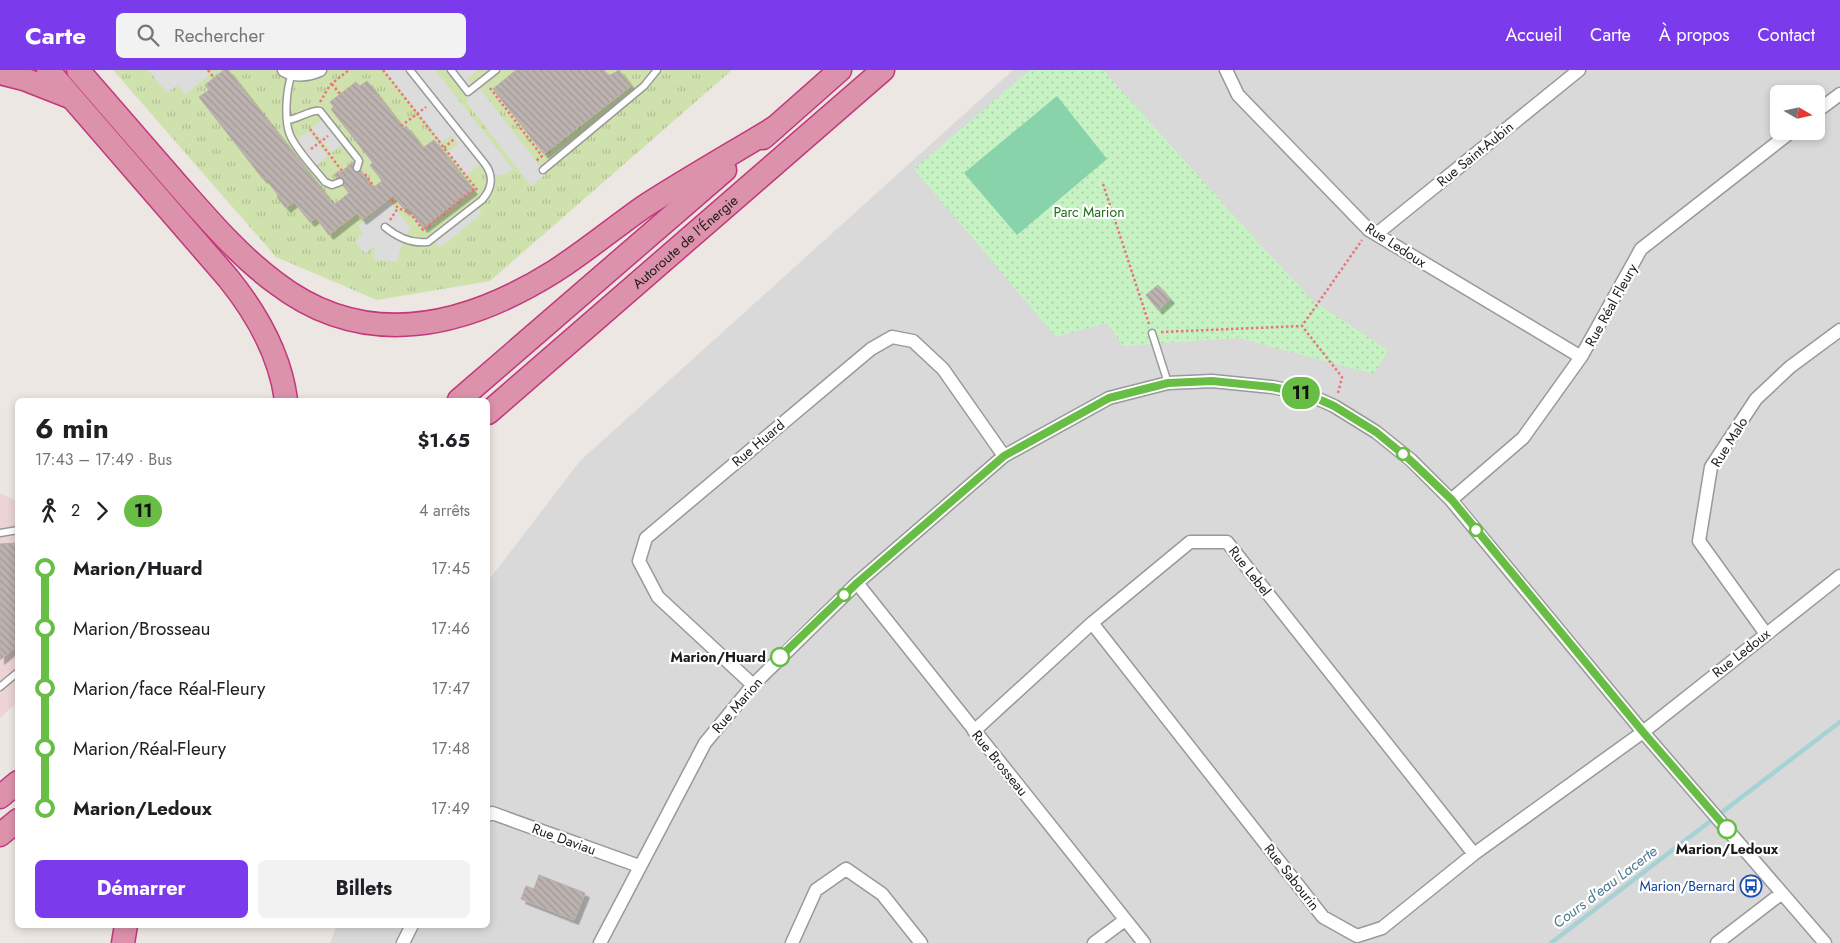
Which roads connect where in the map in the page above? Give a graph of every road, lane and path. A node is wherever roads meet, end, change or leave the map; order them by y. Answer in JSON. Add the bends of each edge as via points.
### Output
{"nodes":[{"id":1,"x":48,"y":70,"type":"edge"},
{"id":2,"x":78,"y":70,"type":"edge"},
{"id":3,"x":208,"y":70,"type":"edge"},
{"id":4,"x":320,"y":70,"type":"edge"},
{"id":5,"x":349,"y":70,"type":"edge"},
{"id":6,"x":383,"y":70,"type":"edge"},
{"id":7,"x":410,"y":70,"type":"edge"},
{"id":8,"x":451,"y":70,"type":"edge"},
{"id":9,"x":496,"y":70,"type":"edge"},
{"id":10,"x":656,"y":70,"type":"edge"},
{"id":11,"x":840,"y":70,"type":"edge"},
{"id":12,"x":882,"y":70,"type":"edge"},
{"id":13,"x":1226,"y":70,"type":"edge"},
{"id":14,"x":1579,"y":70,"type":"edge"},
{"id":15,"x":288,"y":72,"type":"edge"},
{"id":16,"x":0,"y":73,"type":"edge"},
{"id":17,"x":214,"y":78,"type":"dead end"},
{"id":18,"x":332,"y":84,"type":"junction"},
{"id":19,"x":489,"y":87,"type":"dead end"},
{"id":20,"x":340,"y":94,"type":"dead end"},
{"id":21,"x":1840,"y":94,"type":"edge"},
{"id":22,"x":72,"y":98,"type":"junction"},
{"id":23,"x":321,"y":101,"type":"dead end"},
{"id":24,"x":1825,"y":105,"type":"edge"},
{"id":25,"x":417,"y":114,"type":"junction"},
{"id":26,"x":288,"y":120,"type":"junction"},
{"id":27,"x":401,"y":126,"type":"dead end"},
{"id":28,"x":774,"y":128,"type":"junction"},
{"id":29,"x":310,"y":129,"type":"dead end"},
{"id":30,"x":454,"y":139,"type":"dead end"},
{"id":31,"x":1780,"y":140,"type":"edge"},
{"id":32,"x":444,"y":148,"type":"junction"},
{"id":33,"x":542,"y":156,"type":"dead end"},
{"id":34,"x":360,"y":170,"type":"joint"},
{"id":35,"x":543,"y":170,"type":"dead end"},
{"id":36,"x":342,"y":171,"type":"dead end"},
{"id":37,"x":340,"y":182,"type":"dead end"},
{"id":38,"x":1103,"y":184,"type":"dead end"},
{"id":39,"x":374,"y":187,"type":"dead end"},
{"id":40,"x":390,"y":198,"type":"dead end"},
{"id":41,"x":385,"y":226,"type":"dead end"},
{"id":42,"x":1369,"y":230,"type":"junction"},
{"id":43,"x":1302,"y":326,"type":"junction"},
{"id":44,"x":1840,"y":330,"type":"edge"},
{"id":45,"x":1152,"y":333,"type":"junction"},
{"id":46,"x":1582,"y":357,"type":"junction"},
{"id":47,"x":1168,"y":383,"type":"junction"},
{"id":48,"x":286,"y":398,"type":"edge"},
{"id":49,"x":461,"y":398,"type":"edge"},
{"id":50,"x":1334,"y":406,"type":"junction"},
{"id":51,"x":490,"y":411,"type":"edge"},
{"id":52,"x":1004,"y":456,"type":"junction"},
{"id":53,"x":1452,"y":500,"type":"junction"},
{"id":54,"x":15,"y":530,"type":"edge"},
{"id":55,"x":0,"y":532,"type":"edge"},
{"id":56,"x":1840,"y":576,"type":"edge"},
{"id":57,"x":857,"y":583,"type":"junction"},
{"id":58,"x":1092,"y":623,"type":"junction"},
{"id":59,"x":1766,"y":634,"type":"junction"},
{"id":60,"x":15,"y":674,"type":"edge"},
{"id":61,"x":752,"y":685,"type":"junction"},
{"id":62,"x":0,"y":686,"type":"edge"},
{"id":63,"x":974,"y":731,"type":"junction"},
{"id":64,"x":1643,"y":732,"type":"junction"},
{"id":65,"x":15,"y":784,"type":"edge"},
{"id":66,"x":0,"y":797,"type":"edge"},
{"id":67,"x":490,"y":814,"type":"edge"},
{"id":68,"x":15,"y":822,"type":"edge"},
{"id":69,"x":0,"y":835,"type":"edge"},
{"id":70,"x":1474,"y":854,"type":"junction"},
{"id":71,"x":640,"y":866,"type":"junction"},
{"id":72,"x":1782,"y":893,"type":"junction"},
{"id":73,"x":1125,"y":920,"type":"junction"},
{"id":74,"x":126,"y":928,"type":"edge"},
{"id":75,"x":410,"y":928,"type":"edge"},
{"id":76,"x":123,"y":943,"type":"edge"},
{"id":77,"x":403,"y":943,"type":"edge"},
{"id":78,"x":600,"y":943,"type":"edge"},
{"id":79,"x":792,"y":943,"type":"edge"},
{"id":80,"x":921,"y":943,"type":"edge"},
{"id":81,"x":1094,"y":943,"type":"edge"},
{"id":82,"x":1144,"y":943,"type":"edge"},
{"id":83,"x":1716,"y":943,"type":"edge"},
{"id":84,"x":1825,"y":943,"type":"edge"}],
"edges":[{"from":1,"to":22,"type":"highway"},
{"from":2,"to":28,"type":"highway","via":[[209,219],[261,271],[313,307],[344,319],[374,324],[406,325],[449,319],[512,296],[561,267],[646,206]]},
{"from":3,"to":17,"type":"path"},
{"from":4,"to":15,"type":"street","via":[[307,74]]},
{"from":5,"to":18,"type":"path"},
{"from":6,"to":25,"type":"path"},
{"from":7,"to":41,"type":"lane","via":[[486,164],[491,176],[490,185],[482,200],[428,242],[404,238]]},
{"from":8,"to":9,"type":"lane","via":[[468,92]]},
{"from":10,"to":35,"type":"lane","via":[[644,86]]},
{"from":11,"to":28,"type":"highway","name":"Autoroute de l'Énergie"},
{"from":12,"to":51,"type":"highway","name":"Autoroute de l'Énergie"},
{"from":13,"to":42,"type":"street","name":"Rue Ledoux","via":[[1238,95]]},
{"from":14,"to":42,"type":"street","name":"Rue Saint-Aubin","via":[[1379,232]]},
{"from":15,"to":26,"type":"lane"},
{"from":16,"to":22,"type":"highway"},
{"from":18,"to":20,"type":"path"},
{"from":18,"to":23,"type":"path"},
{"from":19,"to":33,"type":"path"},
{"from":21,"to":24,"type":"street"},
{"from":22,"to":48,"type":"highway","via":[[248,304],[266,333]]},
{"from":25,"to":27,"type":"path"},
{"from":25,"to":32,"type":"path"},
{"from":26,"to":34,"type":"lane","via":[[320,111],[358,158]]},
{"from":26,"to":37,"type":"lane","via":[[293,140],[325,182],[330,185]]},
{"from":28,"to":49,"type":"highway","name":"Autoroute de l'Énergie"},
{"from":29,"to":36,"type":"path"},
{"from":30,"to":32,"type":"path"},
{"from":31,"to":46,"type":"street","name":"Rue Réal Fleury","via":[[1641,249]]},
{"from":32,"to":40,"type":"path","via":[[476,189],[423,230],[410,213],[398,208]]},
{"from":34,"to":39,"type":"path"},
{"from":38,"to":45,"type":"path"},
{"from":42,"to":43,"type":"path"},
{"from":42,"to":46,"type":"street","name":"Rue Ledoux"},
{"from":43,"to":45,"type":"path"},
{"from":43,"to":50,"type":"path","via":[[1342,377]]},
{"from":44,"to":59,"type":"street","name":"Rue Malo","via":[[1790,367],[1756,399],[1711,467],[1699,541]]},
{"from":45,"to":47,"type":"lane"},
{"from":46,"to":53,"type":"street","name":"Rue Réal Fleury","via":[[1523,438]]},
{"from":47,"to":50,"type":"street","name":"Rue Marion","via":[[1212,381],[1272,387],[1307,394]]},
{"from":47,"to":52,"type":"street","name":"Rue Marion","via":[[1109,398]]},
{"from":50,"to":53,"type":"street","name":"Rue Marion","via":[[1376,432]]},
{"from":52,"to":57,"type":"street","name":"Rue Marion"},
{"from":52,"to":61,"type":"street","name":"Rue Huard","via":[[943,369],[913,342],[892,338],[871,348],[646,538],[639,561],[658,597]]},
{"from":53,"to":64,"type":"street","name":"Rue Marion"},
{"from":54,"to":55,"type":"lane"},
{"from":56,"to":59,"type":"street","name":"Rue Ledoux"},
{"from":57,"to":61,"type":"street","name":"Rue Marion"},
{"from":57,"to":63,"type":"street","name":"Rue Brosseau"},
{"from":58,"to":63,"type":"street","name":"Rue Lebel"},
{"from":58,"to":70,"type":"street","name":"Rue Sabourin","via":[[1323,917],[1356,936],[1382,928]]},
{"from":58,"to":70,"type":"street","name":"Rue Lebel","via":[[1190,542],[1227,542]]},
{"from":59,"to":64,"type":"street","name":"Rue Ledoux"},
{"from":60,"to":62,"type":"lane"},
{"from":61,"to":71,"type":"street","name":"Rue Marion","via":[[705,743]]},
{"from":63,"to":73,"type":"street","name":"Rue Brosseau"},
{"from":64,"to":70,"type":"street","name":"Rue Sabourin"},
{"from":64,"to":72,"type":"street","name":"Rue Marion"},
{"from":65,"to":66,"type":"highway"},
{"from":67,"to":71,"type":"street","name":"Rue Daviau"},
{"from":68,"to":69,"type":"highway"},
{"from":71,"to":78,"type":"street","name":"Rue Marion"},
{"from":72,"to":83,"type":"street"},
{"from":72,"to":84,"type":"street","name":"Rue Marion"},
{"from":73,"to":81,"type":"street"},
{"from":73,"to":82,"type":"street","name":"Rue Brosseau"},
{"from":74,"to":76,"type":"highway"},
{"from":75,"to":77,"type":"street"},
{"from":79,"to":80,"type":"street","via":[[816,890],[846,870],[882,894]]}]}
